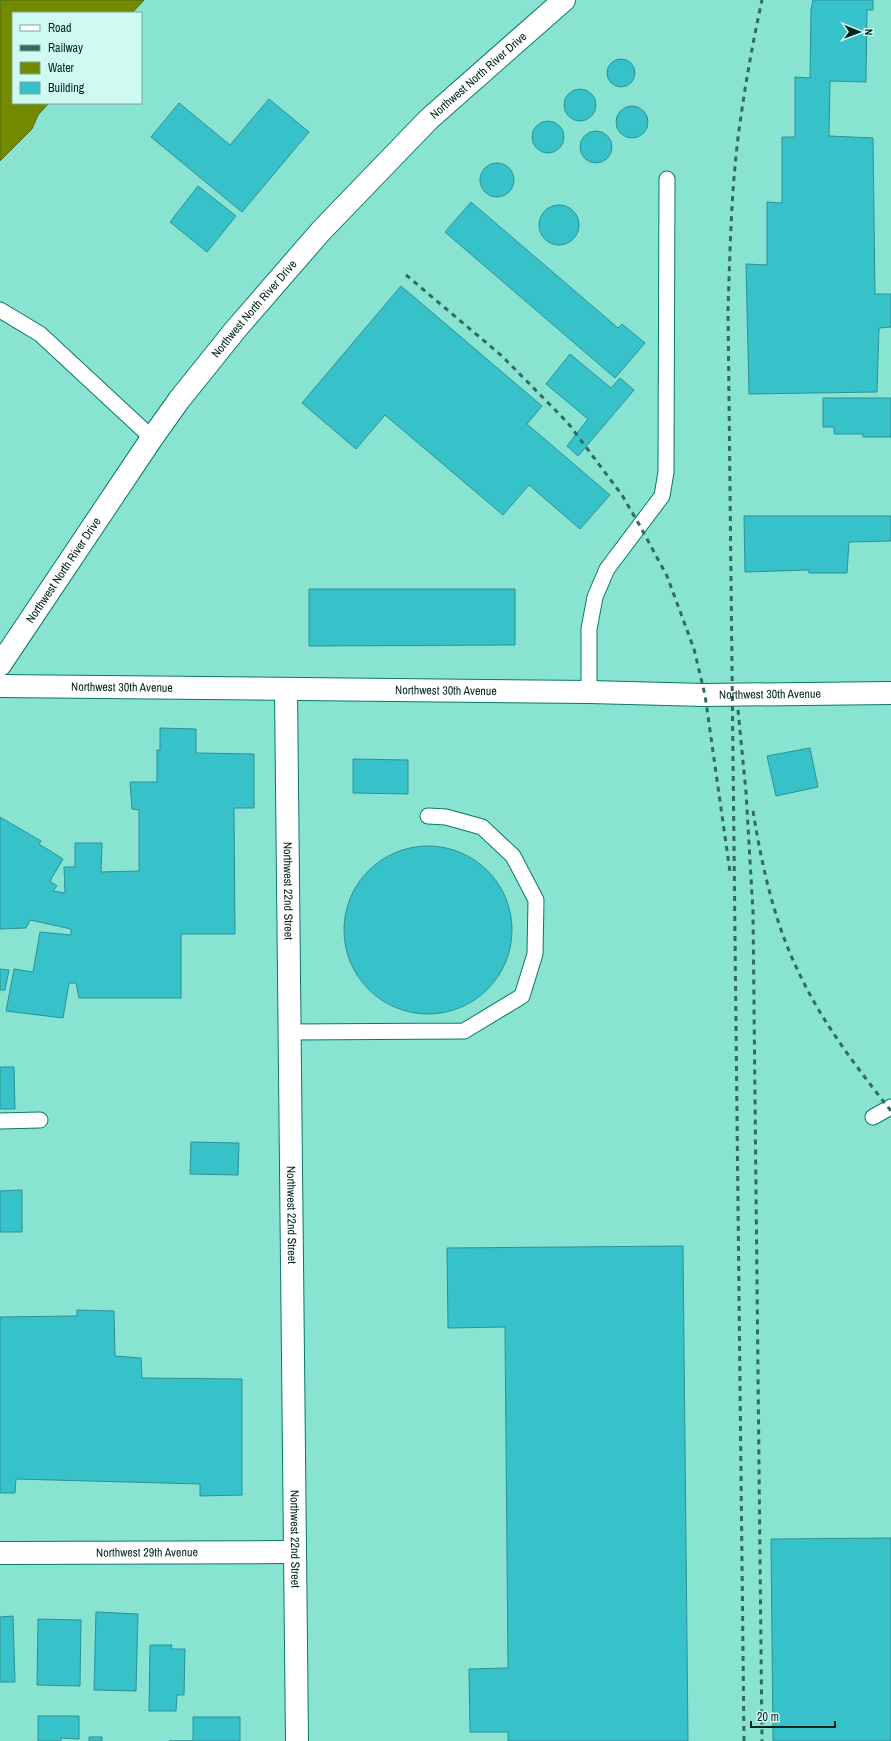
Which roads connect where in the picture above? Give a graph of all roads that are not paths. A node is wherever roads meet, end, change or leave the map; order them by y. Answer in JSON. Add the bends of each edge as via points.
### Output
{"nodes":[{"id":1,"x":564,"y":0,"type":"edge"},
{"id":2,"x":667,"y":178,"type":"dead end"},
{"id":3,"x":0,"y":310,"type":"edge"},
{"id":4,"x":152,"y":438,"type":"junction"},
{"id":5,"x":0,"y":664,"type":"edge"},
{"id":6,"x":0,"y":686,"type":"edge"},
{"id":7,"x":286,"y":688,"type":"junction"},
{"id":8,"x":589,"y":692,"type":"junction"},
{"id":9,"x":891,"y":693,"type":"edge"},
{"id":10,"x":428,"y":816,"type":"dead end"},
{"id":11,"x":290,"y":1032,"type":"junction"},
{"id":12,"x":891,"y":1107,"type":"edge"},
{"id":13,"x":873,"y":1117,"type":"dead end"},
{"id":14,"x":0,"y":1120,"type":"edge"},
{"id":15,"x":40,"y":1120,"type":"dead end"},
{"id":16,"x":294,"y":1552,"type":"junction"},
{"id":17,"x":0,"y":1553,"type":"edge"},
{"id":18,"x":297,"y":1741,"type":"edge"}],
"edges":[{"from":1,"to":4,"type":"street","name":"Northwest North River Drive","via":[[429,119],[378,170],[236,329]]},
{"from":2,"to":8,"type":"lane","via":[[666,472],[662,496],[607,569],[595,597],[589,629]]},
{"from":3,"to":4,"type":"lane","via":[[40,334]]},
{"from":4,"to":5,"type":"street","name":"Northwest North River Drive"},
{"from":6,"to":7,"type":"street","name":"Northwest 30th Avenue"},
{"from":7,"to":8,"type":"street","name":"Northwest 30th Avenue"},
{"from":7,"to":11,"type":"street","name":"Northwest 22nd Street"},
{"from":8,"to":9,"type":"street","name":"Northwest 30th Avenue","via":[[705,695]]},
{"from":10,"to":11,"type":"lane","via":[[446,817],[482,827],[513,856],[533,894],[536,900],[535,954],[522,996],[464,1031]]},
{"from":11,"to":16,"type":"street","name":"Northwest 22nd Street"},
{"from":12,"to":13,"type":"lane"},
{"from":14,"to":15,"type":"lane"},
{"from":16,"to":17,"type":"street","name":"Northwest 29th Avenue"},
{"from":16,"to":18,"type":"street","name":"Northwest 22nd Street"}]}
